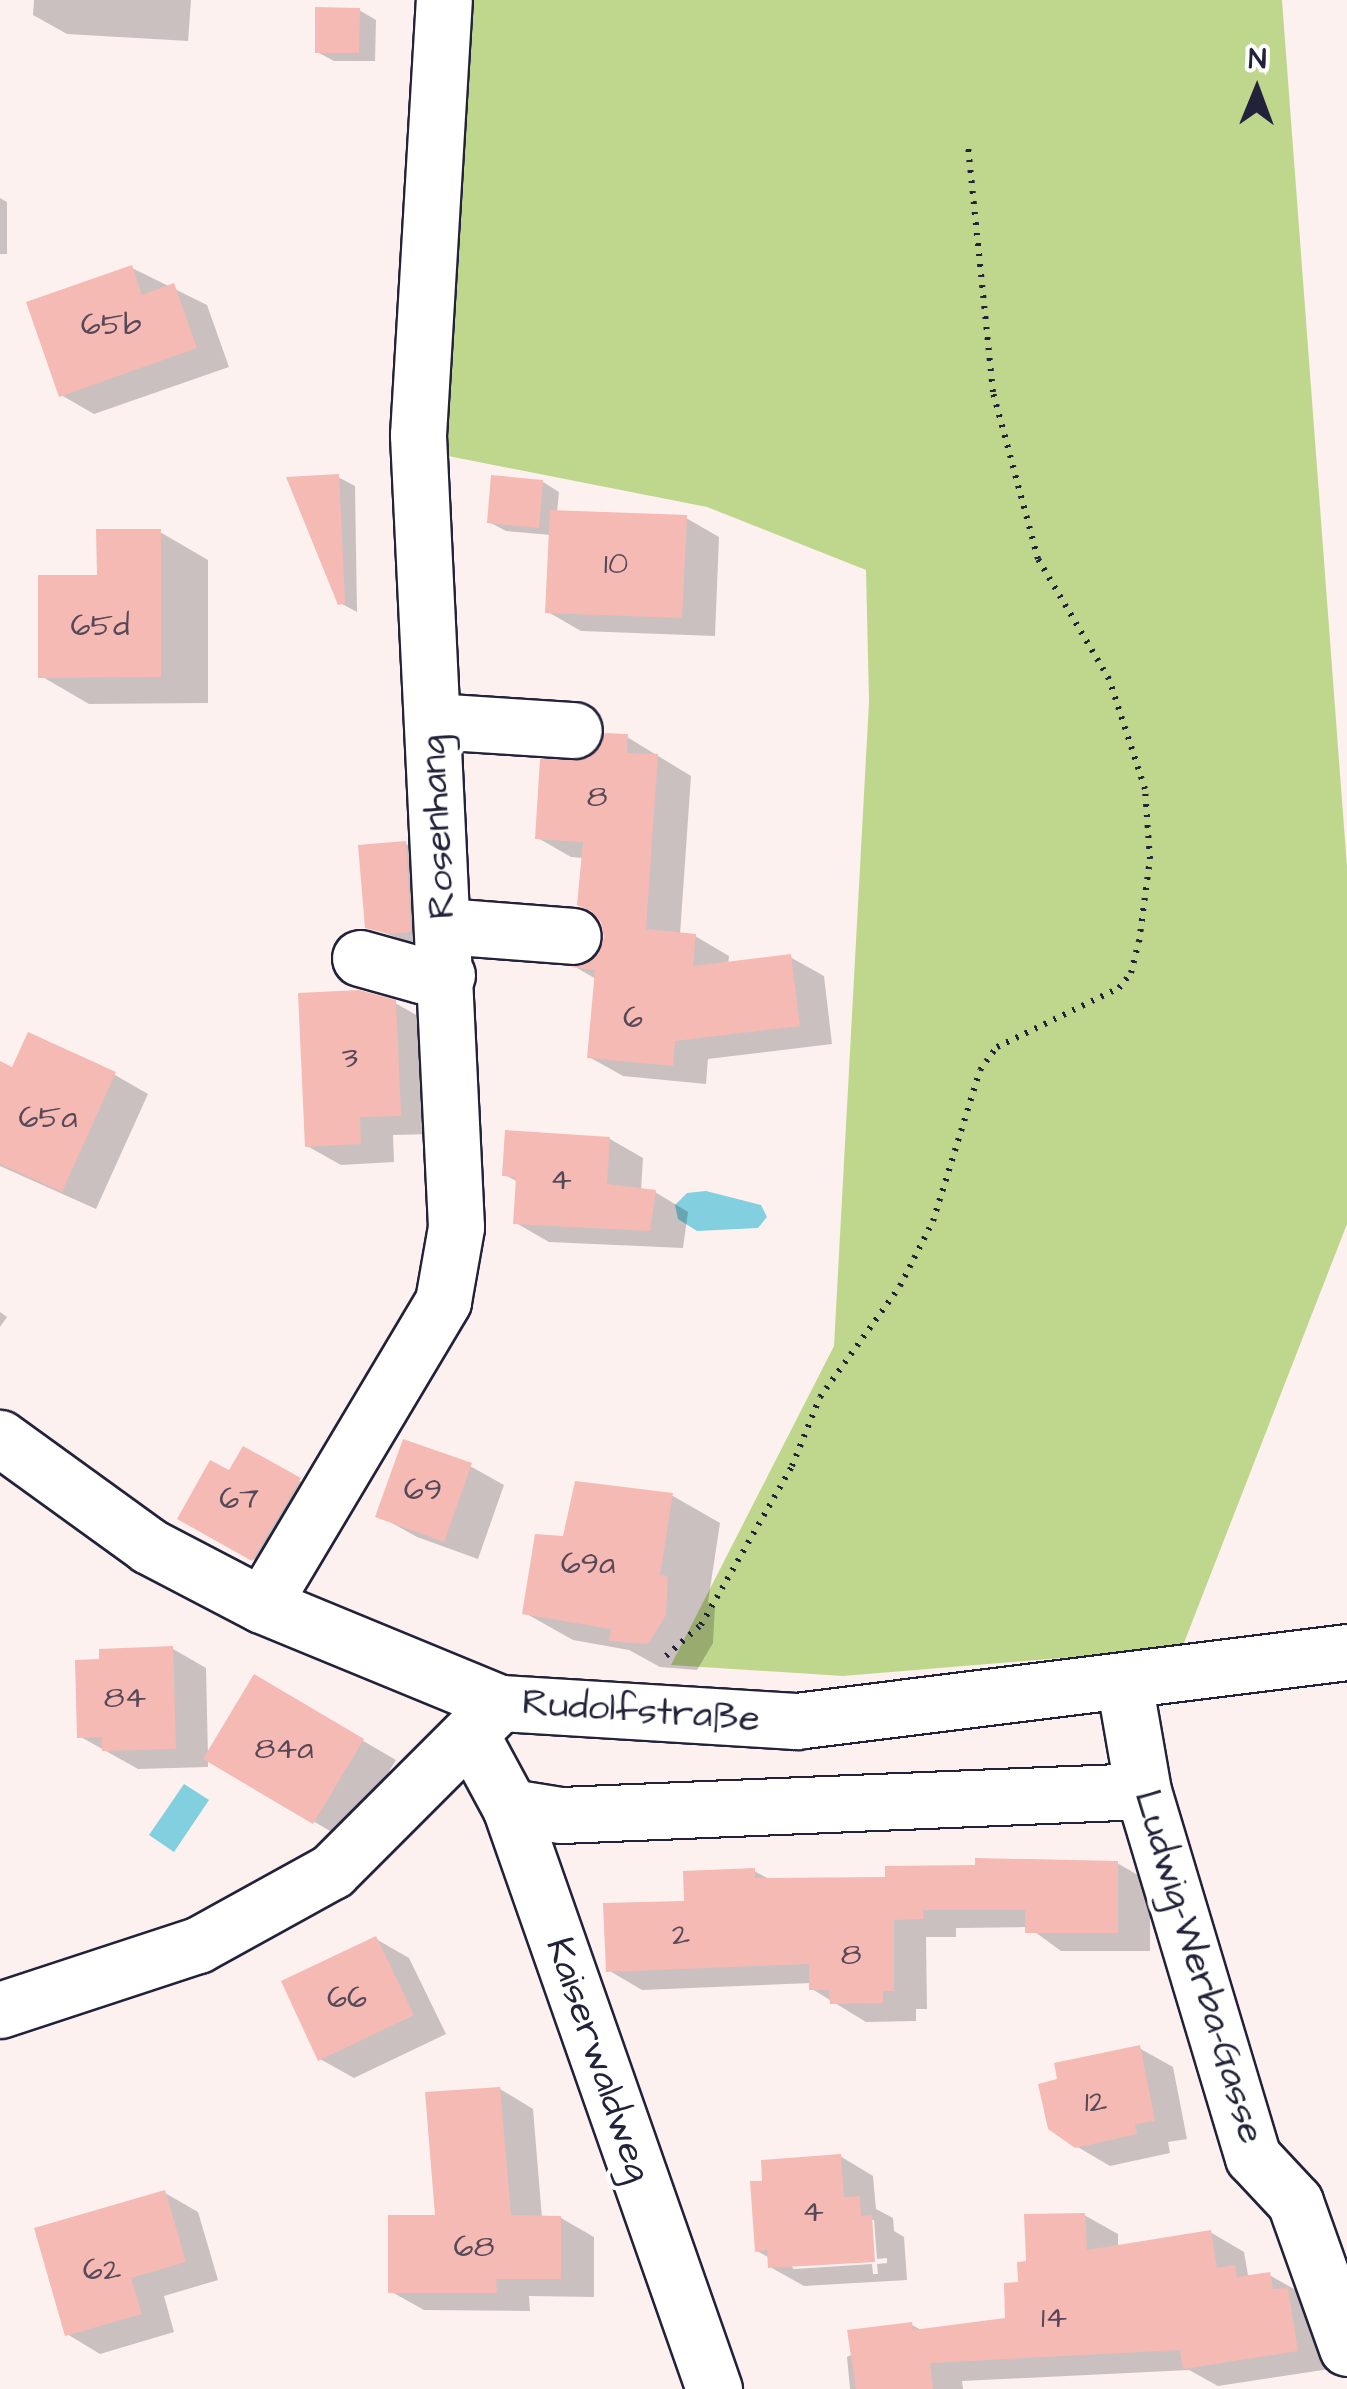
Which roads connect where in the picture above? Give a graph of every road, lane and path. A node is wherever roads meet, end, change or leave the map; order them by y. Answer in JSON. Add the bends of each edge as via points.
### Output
{"nodes":[{"id":1,"x":444,"y":0,"type":"edge"},
{"id":2,"x":968,"y":144,"type":"dead end"},
{"id":3,"x":433,"y":722,"type":"junction"},
{"id":4,"x":574,"y":730,"type":"dead end"},
{"id":5,"x":573,"y":936,"type":"dead end"},
{"id":6,"x":445,"y":950,"type":"junction"},
{"id":7,"x":360,"y":958,"type":"dead end"},
{"id":8,"x":0,"y":1438,"type":"edge"},
{"id":9,"x":262,"y":1604,"type":"junction"},
{"id":10,"x":1347,"y":1652,"type":"edge"},
{"id":11,"x":1124,"y":1682,"type":"junction"},
{"id":12,"x":629,"y":1711,"type":"junction"},
{"id":13,"x":486,"y":1719,"type":"junction"},
{"id":14,"x":1142,"y":1791,"type":"junction"},
{"id":15,"x":510,"y":1806,"type":"junction"},
{"id":16,"x":0,"y":2010,"type":"edge"},
{"id":17,"x":1347,"y":2348,"type":"edge"},
{"id":18,"x":714,"y":2389,"type":"edge"}],
"edges":[{"from":1,"to":3,"type":"street","name":"Rosenhang","via":[[418,435]]},
{"from":2,"to":12,"type":"path","via":[[994,392],[1038,559],[1109,678],[1145,789],[1150,859],[1139,942],[1119,988],[998,1047],[980,1070],[933,1221],[900,1286],[820,1397],[792,1466],[701,1624],[658,1662]]},
{"from":3,"to":4,"type":"street"},
{"from":3,"to":6,"type":"street","name":"Rosenhang"},
{"from":5,"to":6,"type":"street"},
{"from":6,"to":7,"type":"street","via":[[421,975]]},
{"from":6,"to":9,"type":"street","name":"Rosenhang","via":[[456,1227],[444,1301]]},
{"from":8,"to":9,"type":"street","name":"Rudolfstraße","via":[[149,1546]]},
{"from":9,"to":13,"type":"street","name":"Rudolfstraße"},
{"from":10,"to":11,"type":"street","name":"Rudolfstraße"},
{"from":11,"to":12,"type":"street","name":"Rudolfstraße","via":[[796,1721]]},
{"from":11,"to":14,"type":"street","name":"Ludwig-Werba-Gasse"},
{"from":12,"to":13,"type":"street","name":"Rudolfstraße"},
{"from":13,"to":15,"type":"street","name":"Kaiserwaldweg"},
{"from":13,"to":16,"type":"street","via":[[332,1871],[198,1945]]},
{"from":14,"to":15,"type":"street","via":[[561,1815]]},
{"from":14,"to":17,"type":"street","name":"Ludwig-Werba-Gasse","via":[[1252,2157],[1295,2202]]},
{"from":15,"to":18,"type":"street","name":"Kaiserwaldweg"}]}
